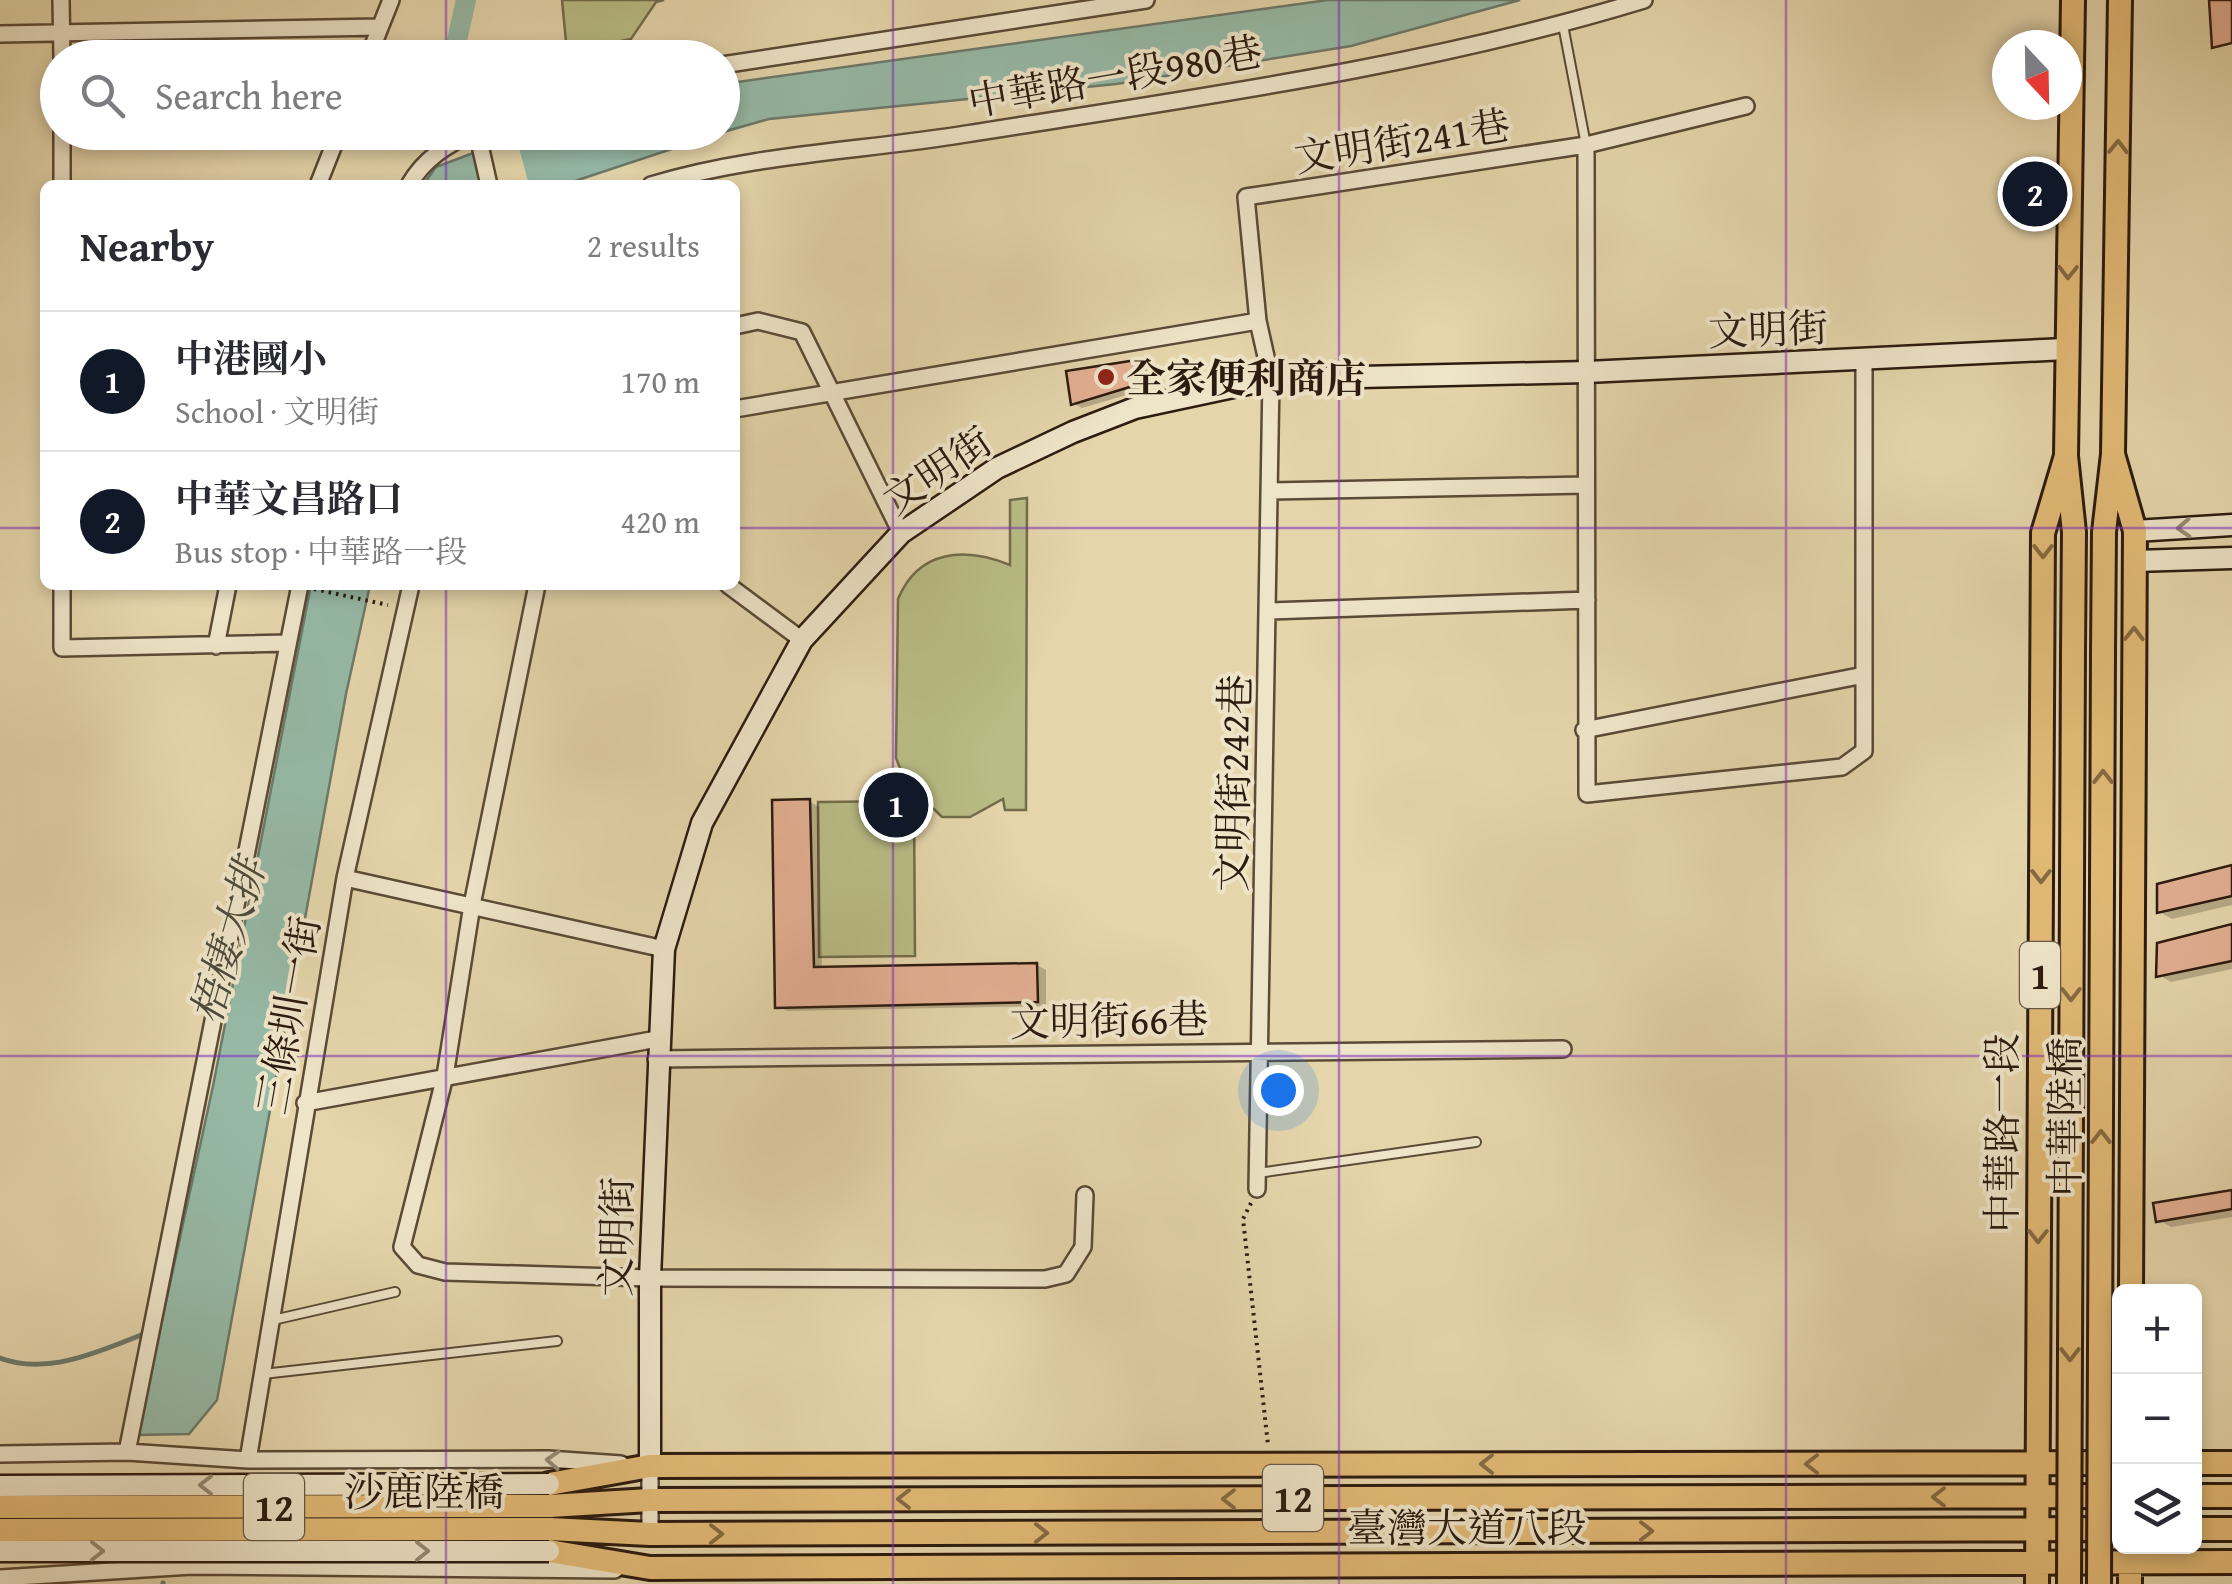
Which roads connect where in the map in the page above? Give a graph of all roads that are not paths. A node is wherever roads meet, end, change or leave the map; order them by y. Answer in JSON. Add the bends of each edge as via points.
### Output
{"nodes":[{"id":1,"x":61,"y":0,"type":"edge"},
{"id":2,"x":391,"y":0,"type":"edge"},
{"id":3,"x":1146,"y":0,"type":"edge"},
{"id":4,"x":1644,"y":0,"type":"edge"},
{"id":5,"x":2073,"y":0,"type":"edge"},
{"id":6,"x":2120,"y":0,"type":"edge"},
{"id":7,"x":1563,"y":24,"type":"junction"},
{"id":8,"x":380,"y":27,"type":"junction"},
{"id":9,"x":62,"y":33,"type":"junction"},
{"id":10,"x":0,"y":34,"type":"edge"},
{"id":11,"x":62,"y":40,"type":"edge"},
{"id":12,"x":375,"y":40,"type":"edge"},
{"id":13,"x":740,"y":62,"type":"edge"},
{"id":14,"x":1746,"y":106,"type":"dead end"},
{"id":15,"x":1586,"y":145,"type":"junction"},
{"id":16,"x":62,"y":150,"type":"edge"},
{"id":17,"x":332,"y":150,"type":"edge"},
{"id":18,"x":443,"y":150,"type":"edge"},
{"id":19,"x":480,"y":150,"type":"edge"},
{"id":20,"x":62,"y":180,"type":"edge"},
{"id":21,"x":320,"y":180,"type":"edge"},
{"id":22,"x":413,"y":180,"type":"edge"},
{"id":23,"x":488,"y":180,"type":"edge"},
{"id":24,"x":673,"y":180,"type":"edge"},
{"id":25,"x":1258,"y":321,"type":"junction"},
{"id":26,"x":740,"y":325,"type":"edge"},
{"id":27,"x":2066,"y":350,"type":"junction"},
{"id":28,"x":1864,"y":360,"type":"junction"},
{"id":29,"x":1587,"y":372,"type":"junction"},
{"id":30,"x":1272,"y":378,"type":"junction"},
{"id":31,"x":832,"y":395,"type":"junction"},
{"id":32,"x":740,"y":408,"type":"edge"},
{"id":33,"x":2113,"y":454,"type":"junction"},
{"id":34,"x":2066,"y":456,"type":"junction"},
{"id":35,"x":1585,"y":485,"type":"junction"},
{"id":36,"x":1270,"y":491,"type":"junction"},
{"id":37,"x":2232,"y":525,"type":"edge"},
{"id":38,"x":2135,"y":531,"type":"junction"},
{"id":39,"x":901,"y":534,"type":"junction"},
{"id":40,"x":2232,"y":558,"type":"edge"},
{"id":41,"x":2135,"y":562,"type":"junction"},
{"id":42,"x":62,"y":590,"type":"edge"},
{"id":43,"x":227,"y":590,"type":"edge"},
{"id":44,"x":299,"y":590,"type":"edge"},
{"id":45,"x":410,"y":590,"type":"edge"},
{"id":46,"x":536,"y":590,"type":"edge"},
{"id":47,"x":735,"y":590,"type":"edge"},
{"id":48,"x":1587,"y":600,"type":"junction"},
{"id":49,"x":1269,"y":611,"type":"junction"},
{"id":50,"x":802,"y":640,"type":"junction"},
{"id":51,"x":288,"y":643,"type":"junction"},
{"id":52,"x":216,"y":646,"type":"junction"},
{"id":53,"x":2073,"y":651,"type":"joint"},
{"id":54,"x":1864,"y":675,"type":"junction"},
{"id":55,"x":1584,"y":730,"type":"junction"},
{"id":56,"x":344,"y":878,"type":"junction"},
{"id":57,"x":472,"y":905,"type":"junction"},
{"id":58,"x":664,"y":949,"type":"junction"},
{"id":59,"x":657,"y":1049,"type":"junction"},
{"id":60,"x":1562,"y":1049,"type":"dead end"},
{"id":61,"x":1260,"y":1051,"type":"junction"},
{"id":62,"x":445,"y":1076,"type":"junction"},
{"id":63,"x":306,"y":1104,"type":"junction"},
{"id":64,"x":1476,"y":1142,"type":"dead end"},
{"id":65,"x":1257,"y":1181,"type":"joint"},
{"id":66,"x":1085,"y":1194,"type":"dead end"},
{"id":67,"x":650,"y":1278,"type":"junction"},
{"id":68,"x":2131,"y":1284,"type":"edge"},
{"id":69,"x":396,"y":1292,"type":"dead end"},
{"id":70,"x":268,"y":1322,"type":"junction"},
{"id":71,"x":557,"y":1341,"type":"dead end"},
{"id":72,"x":262,"y":1375,"type":"junction"},
{"id":73,"x":127,"y":1452,"type":"junction"},
{"id":74,"x":0,"y":1454,"type":"edge"},
{"id":75,"x":248,"y":1460,"type":"junction"},
{"id":76,"x":2202,"y":1463,"type":"edge"},
{"id":77,"x":2232,"y":1463,"type":"edge"},
{"id":78,"x":2036,"y":1464,"type":"junction"},
{"id":79,"x":2112,"y":1465,"type":"edge"},
{"id":80,"x":650,"y":1466,"type":"junction"},
{"id":81,"x":2112,"y":1470,"type":"edge"},
{"id":82,"x":0,"y":1486,"type":"edge"},
{"id":83,"x":2202,"y":1496,"type":"edge"},
{"id":84,"x":2232,"y":1496,"type":"edge"},
{"id":85,"x":2112,"y":1498,"type":"edge"},
{"id":86,"x":650,"y":1500,"type":"junction"},
{"id":87,"x":0,"y":1507,"type":"edge"},
{"id":88,"x":2037,"y":1513,"type":"junction"},
{"id":89,"x":549,"y":1517,"type":"junction"},
{"id":90,"x":2112,"y":1527,"type":"edge"},
{"id":91,"x":2202,"y":1529,"type":"edge"},
{"id":92,"x":2232,"y":1529,"type":"edge"},
{"id":93,"x":0,"y":1530,"type":"edge"},
{"id":94,"x":650,"y":1534,"type":"junction"},
{"id":95,"x":0,"y":1551,"type":"edge"},
{"id":96,"x":2232,"y":1562,"type":"edge"},
{"id":97,"x":2130,"y":1564,"type":"edge"},
{"id":98,"x":192,"y":1566,"type":"junction"},
{"id":99,"x":650,"y":1568,"type":"junction"},
{"id":100,"x":2037,"y":1573,"type":"edge"},
{"id":101,"x":1299,"y":1575,"type":"edge"},
{"id":102,"x":0,"y":1579,"type":"edge"},
{"id":103,"x":192,"y":1584,"type":"edge"},
{"id":104,"x":2069,"y":1584,"type":"edge"},
{"id":105,"x":2099,"y":1584,"type":"edge"}],
"edges":[{"from":1,"to":9,"type":"street"},
{"from":2,"to":8,"type":"street"},
{"from":3,"to":13,"type":"street"},
{"from":4,"to":7,"type":"street","name":"中華路一段980巷"},
{"from":5,"to":27,"type":"main road","name":"中華路一段","number":"1","one_way":true},
{"from":33,"to":6,"type":"main road","number":"1","one_way":true},
{"from":7,"to":15,"type":"lane"},
{"from":7,"to":24,"type":"street","name":"中華路一段980巷","via":[[1361,66]]},
{"from":8,"to":9,"type":"street"},
{"from":8,"to":12,"type":"street"},
{"from":9,"to":10,"type":"street"},
{"from":9,"to":11,"type":"street"},
{"from":14,"to":15,"type":"street","name":"文明街241巷"},
{"from":15,"to":25,"type":"street","name":"文明街241巷","via":[[1246,197]]},
{"from":15,"to":29,"type":"street"},
{"from":16,"to":20,"type":"street"},
{"from":17,"to":21,"type":"street"},
{"from":18,"to":22,"type":"street"},
{"from":19,"to":23,"type":"street"},
{"from":25,"to":30,"type":"street","name":"文明街241巷"},
{"from":25,"to":31,"type":"street"},
{"from":26,"to":31,"type":"street","via":[[758,321],[802,332]]},
{"from":27,"to":28,"type":"street","name":"文明街"},
{"from":27,"to":34,"type":"main road","name":"中華路一段","number":"1"},
{"from":28,"to":29,"type":"street","name":"文明街"},
{"from":28,"to":54,"type":"street"},
{"from":29,"to":30,"type":"street","name":"文明街"},
{"from":29,"to":35,"type":"street"},
{"from":30,"to":36,"type":"street","name":"文明街242巷"},
{"from":30,"to":39,"type":"street","name":"文明街","via":[[1134,408],[1073,432],[996,468]]},
{"from":31,"to":32,"type":"street"},
{"from":31,"to":39,"type":"street"},
{"from":33,"to":38,"type":"main road","number":"1"},
{"from":105,"to":33,"type":"main road","name":"中華陸橋","number":"1","one_way":true,"bridge":true,"via":[[2104,532]]},
{"from":34,"to":53,"type":"main road","name":"中華路一段","number":"1","via":[[2074,532]]},
{"from":34,"to":78,"type":"main road","name":"中華路一段","number":"1","one_way":true,"via":[[2044,533]]},
{"from":35,"to":36,"type":"street"},
{"from":35,"to":48,"type":"street"},
{"from":36,"to":49,"type":"street","name":"文明街242巷"},
{"from":37,"to":38,"type":"street","one_way":true},
{"from":38,"to":41,"type":"main road","number":"1"},
{"from":39,"to":50,"type":"street","name":"文明街"},
{"from":40,"to":41,"type":"street"},
{"from":68,"to":41,"type":"main road","number":"1","one_way":true},
{"from":42,"to":52,"type":"street","via":[[62,648]]},
{"from":43,"to":52,"type":"street"},
{"from":44,"to":51,"type":"street"},
{"from":45,"to":56,"type":"street","name":"三條圳一街"},
{"from":46,"to":57,"type":"street"},
{"from":47,"to":50,"type":"street"},
{"from":48,"to":49,"type":"street"},
{"from":48,"to":55,"type":"street"},
{"from":49,"to":61,"type":"street","name":"文明街242巷"},
{"from":50,"to":58,"type":"street","name":"文明街","via":[[702,822]]},
{"from":51,"to":52,"type":"street"},
{"from":51,"to":73,"type":"street"},
{"from":53,"to":104,"type":"main road","name":"中華陸橋","number":"1","one_way":true,"bridge":true},
{"from":54,"to":55,"type":"street"},
{"from":54,"to":55,"type":"street","via":[[1864,751],[1842,767],[1586,794]]},
{"from":56,"to":57,"type":"street"},
{"from":56,"to":63,"type":"street","name":"三條圳一街"},
{"from":57,"to":58,"type":"street"},
{"from":57,"to":62,"type":"street"},
{"from":58,"to":59,"type":"street","name":"文明街"},
{"from":59,"to":61,"type":"street","name":"文明街66巷"},
{"from":59,"to":62,"type":"street","name":"文明街66巷"},
{"from":59,"to":67,"type":"street","name":"文明街"},
{"from":60,"to":61,"type":"street","name":"文明街66巷"},
{"from":61,"to":65,"type":"street","name":"文明街242巷"},
{"from":62,"to":63,"type":"street","name":"文明街66巷"},
{"from":62,"to":67,"type":"street","via":[[402,1247],[418,1264],[444,1272]]},
{"from":63,"to":70,"type":"street","name":"三條圳一街"},
{"from":64,"to":65,"type":"lane"},
{"from":66,"to":67,"type":"street","via":[[1083,1247],[1066,1274],[1045,1279]]},
{"from":67,"to":80,"type":"street","name":"文明街"},
{"from":69,"to":70,"type":"lane"},
{"from":70,"to":72,"type":"street","name":"三條圳一街"},
{"from":71,"to":72,"type":"lane"},
{"from":72,"to":75,"type":"street","name":"三條圳一街"},
{"from":73,"to":74,"type":"street"},
{"from":73,"to":75,"type":"street"},
{"from":80,"to":75,"type":"street","one_way":true,"via":[[548,1459]]},
{"from":76,"to":77,"type":"main road"},
{"from":78,"to":79,"type":"main road","name":"臺灣大道八段","number":"12"},
{"from":78,"to":80,"type":"main road","name":"臺灣大道八段","number":"12","one_way":true},
{"from":78,"to":88,"type":"main road","name":"中華路一段","number":"1"},
{"from":80,"to":86,"type":"street","name":"文明街"},
{"from":80,"to":89,"type":"main road","name":"臺灣大道八段","number":"12"},
{"from":81,"to":88,"type":"main road","name":"臺灣大道八段","number":"12"},
{"from":89,"to":82,"type":"street","one_way":true,"bridge":true},
{"from":83,"to":84,"type":"main road"},
{"from":85,"to":88,"type":"main road","name":"臺灣大道八段","number":"12"},
{"from":88,"to":86,"type":"main road","name":"臺灣大道八段","number":"12","one_way":true},
{"from":86,"to":89,"type":"main road","name":"臺灣大道八段","number":"12"},
{"from":86,"to":94,"type":"street","name":"文明街"},
{"from":87,"to":89,"type":"main road","name":"沙鹿陸橋","number":"12","bridge":true},
{"from":88,"to":90,"type":"main road","name":"臺灣大道八段","number":"12"},
{"from":94,"to":88,"type":"main road","name":"臺灣大道八段","number":"12","one_way":true},
{"from":88,"to":97,"type":"main road","name":"臺灣大道八段","number":"12"},
{"from":88,"to":100,"type":"main road","number":"1"},
{"from":89,"to":93,"type":"main road","name":"沙鹿陸橋","number":"12","bridge":true},
{"from":89,"to":94,"type":"main road","name":"臺灣大道八段","number":"12"},
{"from":95,"to":89,"type":"street","one_way":true,"bridge":true},
{"from":89,"to":99,"type":"main road","name":"臺灣大道八段","number":"12"},
{"from":91,"to":92,"type":"main road"},
{"from":94,"to":99,"type":"lane"},
{"from":96,"to":97,"type":"main road","name":"臺灣大道八段","number":"12"},
{"from":97,"to":100,"type":"main road","name":"臺灣大道八段","number":"12"},
{"from":98,"to":99,"type":"street"},
{"from":98,"to":102,"type":"street"},
{"from":98,"to":103,"type":"street"},
{"from":99,"to":101,"type":"main road","name":"臺灣大道八段","number":"12"},
{"from":100,"to":101,"type":"main road","name":"臺灣大道八段","number":"12"}]}
